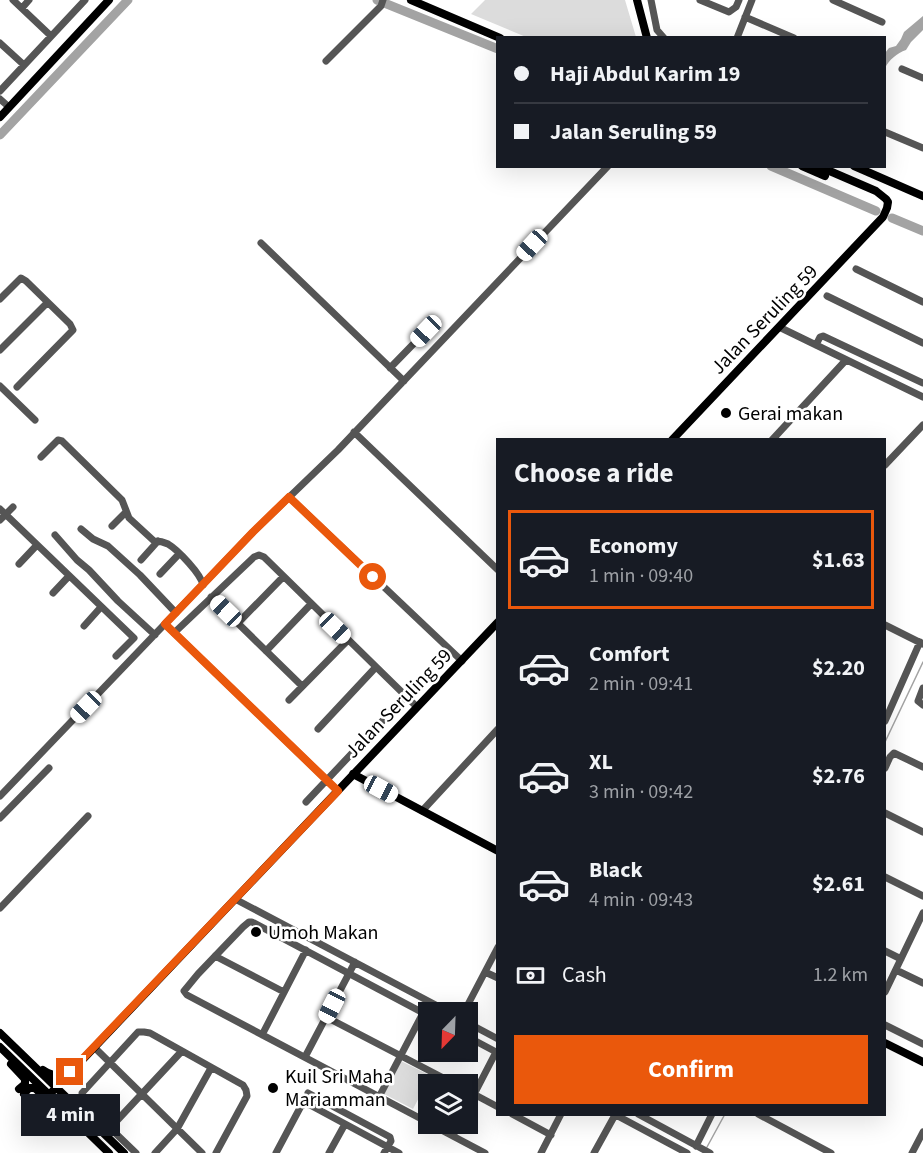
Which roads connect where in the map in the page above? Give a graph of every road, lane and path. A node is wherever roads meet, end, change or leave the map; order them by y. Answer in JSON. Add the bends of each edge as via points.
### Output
{"nodes":[{"id":1,"x":12,"y":0,"type":"edge"},
{"id":2,"x":29,"y":0,"type":"edge"},
{"id":3,"x":85,"y":0,"type":"edge"},
{"id":4,"x":109,"y":0,"type":"edge"},
{"id":5,"x":411,"y":0,"type":"edge"},
{"id":6,"x":637,"y":0,"type":"edge"},
{"id":7,"x":651,"y":0,"type":"edge"},
{"id":8,"x":700,"y":0,"type":"edge"},
{"id":9,"x":739,"y":0,"type":"edge"},
{"id":10,"x":752,"y":0,"type":"edge"},
{"id":11,"x":833,"y":0,"type":"edge"},
{"id":12,"x":382,"y":3,"type":"edge"},
{"id":13,"x":21,"y":8,"type":"junction"},
{"id":14,"x":745,"y":17,"type":"junction"},
{"id":15,"x":882,"y":22,"type":"dead end"},
{"id":16,"x":51,"y":36,"type":"junction"},
{"id":17,"x":496,"y":36,"type":"edge"},
{"id":18,"x":646,"y":36,"type":"edge"},
{"id":19,"x":662,"y":36,"type":"edge"},
{"id":20,"x":737,"y":36,"type":"edge"},
{"id":21,"x":789,"y":36,"type":"edge"},
{"id":22,"x":0,"y":43,"type":"edge"},
{"id":23,"x":326,"y":61,"type":"dead end"},
{"id":24,"x":24,"y":65,"type":"junction"},
{"id":25,"x":902,"y":69,"type":"dead end"},
{"id":26,"x":923,"y":78,"type":"edge"},
{"id":27,"x":0,"y":91,"type":"edge"},
{"id":28,"x":0,"y":99,"type":"edge"},
{"id":29,"x":9,"y":107,"type":"junction"},
{"id":30,"x":0,"y":116,"type":"edge"},
{"id":31,"x":886,"y":132,"type":"edge"},
{"id":32,"x":923,"y":148,"type":"edge"},
{"id":33,"x":606,"y":168,"type":"edge"},
{"id":34,"x":807,"y":168,"type":"edge"},
{"id":35,"x":823,"y":168,"type":"edge"},
{"id":36,"x":859,"y":168,"type":"edge"},
{"id":37,"x":923,"y":196,"type":"edge"},
{"id":38,"x":879,"y":221,"type":"junction"},
{"id":39,"x":261,"y":243,"type":"dead end"},
{"id":40,"x":855,"y":269,"type":"dead end"},
{"id":41,"x":2,"y":294,"type":"edge"},
{"id":42,"x":827,"y":296,"type":"dead end"},
{"id":43,"x":923,"y":302,"type":"edge"},
{"id":44,"x":47,"y":303,"type":"junction"},
{"id":45,"x":779,"y":327,"type":"junction"},
{"id":46,"x":426,"y":331,"type":"dead end"},
{"id":47,"x":923,"y":343,"type":"edge"},
{"id":48,"x":816,"y":345,"type":"junction"},
{"id":49,"x":0,"y":350,"type":"edge"},
{"id":50,"x":846,"y":360,"type":"junction"},
{"id":51,"x":390,"y":368,"type":"junction"},
{"id":52,"x":912,"y":378,"type":"junction"},
{"id":53,"x":404,"y":381,"type":"junction"},
{"id":54,"x":923,"y":383,"type":"edge"},
{"id":55,"x":0,"y":386,"type":"edge"},
{"id":56,"x":18,"y":387,"type":"dead end"},
{"id":57,"x":906,"y":389,"type":"junction"},
{"id":58,"x":923,"y":397,"type":"edge"},
{"id":59,"x":35,"y":420,"type":"dead end"},
{"id":60,"x":923,"y":424,"type":"edge"},
{"id":61,"x":354,"y":432,"type":"junction"},
{"id":62,"x":674,"y":438,"type":"edge"},
{"id":63,"x":774,"y":438,"type":"edge"},
{"id":64,"x":41,"y":457,"type":"dead end"},
{"id":65,"x":886,"y":464,"type":"edge"},
{"id":66,"x":289,"y":497,"type":"junction"},
{"id":67,"x":13,"y":507,"type":"dead end"},
{"id":68,"x":126,"y":512,"type":"junction"},
{"id":69,"x":2,"y":514,"type":"edge"},
{"id":70,"x":111,"y":526,"type":"dead end"},
{"id":71,"x":81,"y":529,"type":"dead end"},
{"id":72,"x":55,"y":535,"type":"dead end"},
{"id":73,"x":158,"y":541,"type":"junction"},
{"id":74,"x":37,"y":545,"type":"junction"},
{"id":75,"x":179,"y":554,"type":"junction"},
{"id":76,"x":141,"y":560,"type":"dead end"},
{"id":77,"x":19,"y":564,"type":"dead end"},
{"id":78,"x":496,"y":568,"type":"edge"},
{"id":79,"x":160,"y":574,"type":"dead end"},
{"id":80,"x":69,"y":576,"type":"junction"},
{"id":81,"x":283,"y":577,"type":"junction"},
{"id":82,"x":203,"y":585,"type":"junction"},
{"id":83,"x":53,"y":593,"type":"dead end"},
{"id":84,"x":211,"y":597,"type":"junction"},
{"id":85,"x":311,"y":604,"type":"junction"},
{"id":86,"x":101,"y":607,"type":"junction"},
{"id":87,"x":176,"y":613,"type":"junction"},
{"id":88,"x":238,"y":623,"type":"junction"},
{"id":89,"x":165,"y":624,"type":"junction"},
{"id":90,"x":496,"y":624,"type":"edge"},
{"id":91,"x":84,"y":626,"type":"dead end"},
{"id":92,"x":886,"y":626,"type":"edge"},
{"id":93,"x":174,"y":633,"type":"junction"},
{"id":94,"x":155,"y":635,"type":"junction"},
{"id":95,"x":348,"y":640,"type":"junction"},
{"id":96,"x":921,"y":643,"type":"edge"},
{"id":97,"x":266,"y":651,"type":"junction"},
{"id":98,"x":116,"y":656,"type":"dead end"},
{"id":99,"x":462,"y":661,"type":"junction"},
{"id":100,"x":376,"y":667,"type":"junction"},
{"id":101,"x":302,"y":686,"type":"junction"},
{"id":102,"x":923,"y":688,"type":"edge"},
{"id":103,"x":406,"y":696,"type":"junction"},
{"id":104,"x":289,"y":700,"type":"dead end"},
{"id":105,"x":920,"y":703,"type":"edge"},
{"id":106,"x":417,"y":707,"type":"junction"},
{"id":107,"x":886,"y":717,"type":"edge"},
{"id":108,"x":318,"y":729,"type":"dead end"},
{"id":109,"x":496,"y":731,"type":"edge"},
{"id":110,"x":886,"y":766,"type":"edge"},
{"id":111,"x":923,"y":767,"type":"edge"},
{"id":112,"x":49,"y":768,"type":"dead end"},
{"id":113,"x":353,"y":774,"type":"junction"},
{"id":114,"x":327,"y":780,"type":"junction"},
{"id":115,"x":338,"y":791,"type":"junction"},
{"id":116,"x":0,"y":796,"type":"edge"},
{"id":117,"x":306,"y":802,"type":"dead end"},
{"id":118,"x":422,"y":811,"type":"junction"},
{"id":119,"x":886,"y":814,"type":"edge"},
{"id":120,"x":88,"y":816,"type":"dead end"},
{"id":121,"x":0,"y":818,"type":"edge"},
{"id":122,"x":923,"y":832,"type":"edge"},
{"id":123,"x":496,"y":850,"type":"edge"},
{"id":124,"x":886,"y":878,"type":"edge"},
{"id":125,"x":923,"y":896,"type":"edge"},
{"id":126,"x":235,"y":899,"type":"junction"},
{"id":127,"x":0,"y":908,"type":"edge"},
{"id":128,"x":923,"y":913,"type":"edge"},
{"id":129,"x":306,"y":950,"type":"junction"},
{"id":130,"x":496,"y":951,"type":"edge"},
{"id":131,"x":886,"y":952,"type":"edge"},
{"id":132,"x":215,"y":956,"type":"junction"},
{"id":133,"x":901,"y":959,"type":"junction"},
{"id":134,"x":352,"y":968,"type":"junction"},
{"id":135,"x":896,"y":970,"type":"junction"},
{"id":136,"x":485,"y":972,"type":"junction"},
{"id":137,"x":496,"y":977,"type":"edge"},
{"id":138,"x":923,"y":983,"type":"edge"},
{"id":139,"x":886,"y":990,"type":"edge"},
{"id":140,"x":284,"y":992,"type":"junction"},
{"id":141,"x":427,"y":1002,"type":"edge"},
{"id":142,"x":469,"y":1002,"type":"edge"},
{"id":143,"x":418,"y":1010,"type":"edge"},
{"id":144,"x":326,"y":1017,"type":"junction"},
{"id":145,"x":886,"y":1026,"type":"edge"},
{"id":146,"x":418,"y":1028,"type":"edge"},
{"id":147,"x":478,"y":1028,"type":"edge"},
{"id":148,"x":0,"y":1033,"type":"edge"},
{"id":149,"x":262,"y":1035,"type":"junction"},
{"id":150,"x":496,"y":1038,"type":"edge"},
{"id":151,"x":478,"y":1042,"type":"edge"},
{"id":152,"x":886,"y":1044,"type":"edge"},
{"id":153,"x":923,"y":1044,"type":"edge"},
{"id":154,"x":94,"y":1047,"type":"junction"},
{"id":155,"x":1,"y":1048,"type":"edge"},
{"id":156,"x":496,"y":1051,"type":"edge"},
{"id":157,"x":181,"y":1052,"type":"junction"},
{"id":158,"x":496,"y":1054,"type":"edge"},
{"id":159,"x":401,"y":1056,"type":"junction"},
{"id":160,"x":305,"y":1057,"type":"junction"},
{"id":161,"x":28,"y":1060,"type":"junction"},
{"id":162,"x":110,"y":1062,"type":"junction"},
{"id":163,"x":923,"y":1062,"type":"edge"},
{"id":164,"x":211,"y":1068,"type":"junction"},
{"id":165,"x":70,"y":1072,"type":"junction"},
{"id":166,"x":436,"y":1074,"type":"edge"},
{"id":167,"x":478,"y":1082,"type":"edge"},
{"id":168,"x":56,"y":1087,"type":"junction"},
{"id":169,"x":50,"y":1094,"type":"junction"},
{"id":170,"x":142,"y":1094,"type":"junction"},
{"id":171,"x":308,"y":1094,"type":"dead end"},
{"id":172,"x":379,"y":1097,"type":"junction"},
{"id":173,"x":478,"y":1097,"type":"edge"},
{"id":174,"x":69,"y":1100,"type":"junction"},
{"id":175,"x":496,"y":1106,"type":"edge"},
{"id":176,"x":516,"y":1116,"type":"edge"},
{"id":177,"x":560,"y":1116,"type":"edge"},
{"id":178,"x":613,"y":1116,"type":"edge"},
{"id":179,"x":616,"y":1116,"type":"edge"},
{"id":180,"x":642,"y":1116,"type":"edge"},
{"id":181,"x":711,"y":1116,"type":"edge"},
{"id":182,"x":762,"y":1116,"type":"edge"},
{"id":183,"x":418,"y":1117,"type":"edge"},
{"id":184,"x":74,"y":1119,"type":"junction"},
{"id":185,"x":345,"y":1124,"type":"junction"},
{"id":186,"x":110,"y":1128,"type":"junction"},
{"id":187,"x":177,"y":1129,"type":"junction"},
{"id":188,"x":923,"y":1132,"type":"edge"},
{"id":189,"x":449,"y":1134,"type":"edge"},
{"id":190,"x":551,"y":1135,"type":"junction"},
{"id":191,"x":453,"y":1136,"type":"joint"},
{"id":192,"x":699,"y":1147,"type":"junction"},
{"id":193,"x":386,"y":1150,"type":"edge"},
{"id":194,"x":108,"y":1153,"type":"edge"},
{"id":195,"x":124,"y":1153,"type":"edge"},
{"id":196,"x":136,"y":1153,"type":"edge"},
{"id":197,"x":155,"y":1153,"type":"edge"},
{"id":198,"x":202,"y":1153,"type":"edge"},
{"id":199,"x":216,"y":1153,"type":"edge"},
{"id":200,"x":276,"y":1153,"type":"edge"},
{"id":201,"x":329,"y":1153,"type":"edge"},
{"id":202,"x":399,"y":1153,"type":"edge"},
{"id":203,"x":485,"y":1153,"type":"edge"},
{"id":204,"x":541,"y":1153,"type":"edge"},
{"id":205,"x":594,"y":1153,"type":"edge"},
{"id":206,"x":686,"y":1153,"type":"edge"},
{"id":207,"x":710,"y":1153,"type":"edge"},
{"id":208,"x":831,"y":1153,"type":"edge"},
{"id":209,"x":912,"y":1153,"type":"edge"}],
"edges":[{"from":1,"to":13,"type":"street"},
{"from":2,"to":13,"type":"street"},
{"from":3,"to":16,"type":"street"},
{"from":4,"to":29,"type":"main road"},
{"from":5,"to":17,"type":"main road"},
{"from":6,"to":18,"type":"main road"},
{"from":7,"to":19,"type":"street","via":[[657,30]]},
{"from":8,"to":9,"type":"street","via":[[729,12]]},
{"from":10,"to":14,"type":"street"},
{"from":11,"to":15,"type":"street"},
{"from":12,"to":23,"type":"street"},
{"from":13,"to":16,"type":"street"},
{"from":14,"to":20,"type":"street"},
{"from":14,"to":21,"type":"street"},
{"from":16,"to":24,"type":"street"},
{"from":22,"to":24,"type":"street"},
{"from":24,"to":27,"type":"street"},
{"from":25,"to":26,"type":"street"},
{"from":28,"to":29,"type":"street"},
{"from":29,"to":30,"type":"main road"},
{"from":31,"to":32,"type":"street"},
{"from":33,"to":53,"type":"street"},
{"from":34,"to":38,"type":"main road","via":[[879,199],[884,207]]},
{"from":35,"to":38,"type":"main road","via":[[886,199],[887,208]]},
{"from":36,"to":37,"type":"main road"},
{"from":38,"to":45,"type":"main road","name":"Jalan Seruling 59"},
{"from":39,"to":51,"type":"street"},
{"from":40,"to":43,"type":"street"},
{"from":41,"to":44,"type":"street","via":[[21,278]]},
{"from":42,"to":47,"type":"street"},
{"from":44,"to":49,"type":"street"},
{"from":44,"to":56,"type":"street","via":[[73,330]]},
{"from":45,"to":48,"type":"street"},
{"from":45,"to":62,"type":"main road","name":"Jalan Seruling 59"},
{"from":46,"to":51,"type":"street"},
{"from":48,"to":50,"type":"street"},
{"from":48,"to":52,"type":"street","via":[[823,336]]},
{"from":50,"to":57,"type":"street"},
{"from":50,"to":63,"type":"street"},
{"from":51,"to":53,"type":"street"},
{"from":52,"to":54,"type":"street"},
{"from":52,"to":57,"type":"street"},
{"from":53,"to":61,"type":"street"},
{"from":55,"to":59,"type":"street"},
{"from":57,"to":58,"type":"street"},
{"from":60,"to":65,"type":"street"},
{"from":61,"to":66,"type":"street"},
{"from":61,"to":78,"type":"street"},
{"from":64,"to":68,"type":"street","via":[[54,443],[62,441],[122,500]]},
{"from":66,"to":82,"type":"street"},
{"from":66,"to":99,"type":"street"},
{"from":67,"to":69,"type":"street"},
{"from":68,"to":70,"type":"street"},
{"from":68,"to":73,"type":"street","via":[[154,542]]},
{"from":69,"to":74,"type":"street"},
{"from":71,"to":87,"type":"street","via":[[108,546]]},
{"from":72,"to":94,"type":"street"},
{"from":73,"to":75,"type":"street"},
{"from":73,"to":76,"type":"street"},
{"from":74,"to":77,"type":"street"},
{"from":74,"to":80,"type":"street"},
{"from":75,"to":79,"type":"street"},
{"from":75,"to":82,"type":"street"},
{"from":80,"to":83,"type":"street"},
{"from":80,"to":86,"type":"street"},
{"from":81,"to":84,"type":"street","via":[[259,555]]},
{"from":81,"to":85,"type":"street"},
{"from":81,"to":88,"type":"street"},
{"from":82,"to":87,"type":"street"},
{"from":84,"to":88,"type":"street"},
{"from":84,"to":93,"type":"street"},
{"from":85,"to":95,"type":"street"},
{"from":85,"to":97,"type":"street"},
{"from":86,"to":91,"type":"street"},
{"from":86,"to":98,"type":"street","via":[[134,638]]},
{"from":87,"to":89,"type":"street"},
{"from":88,"to":97,"type":"street"},
{"from":89,"to":93,"type":"street"},
{"from":89,"to":94,"type":"street"},
{"from":90,"to":99,"type":"main road","name":"Jalan Seruling 59"},
{"from":92,"to":96,"type":"street"},
{"from":93,"to":114,"type":"street"},
{"from":94,"to":116,"type":"street"},
{"from":95,"to":100,"type":"street"},
{"from":95,"to":101,"type":"street"},
{"from":96,"to":107,"type":"street"},
{"from":97,"to":101,"type":"street"},
{"from":99,"to":106,"type":"main road","name":"Jalan Seruling 59"},
{"from":100,"to":103,"type":"street"},
{"from":100,"to":108,"type":"street"},
{"from":101,"to":104,"type":"street"},
{"from":102,"to":105,"type":"street"},
{"from":103,"to":106,"type":"street"},
{"from":103,"to":114,"type":"street"},
{"from":106,"to":113,"type":"main road","name":"Jalan Seruling 59"},
{"from":109,"to":118,"type":"street"},
{"from":110,"to":111,"type":"street","via":[[894,753]]},
{"from":112,"to":121,"type":"street"},
{"from":113,"to":115,"type":"main road","name":"Jalan Seruling 59"},
{"from":113,"to":118,"type":"main road"},
{"from":114,"to":115,"type":"street"},
{"from":114,"to":117,"type":"street"},
{"from":115,"to":126,"type":"main road","name":"Jalan Seruling 59"},
{"from":118,"to":123,"type":"main road"},
{"from":119,"to":122,"type":"street"},
{"from":120,"to":127,"type":"street"},
{"from":124,"to":125,"type":"street"},
{"from":126,"to":134,"type":"street"},
{"from":126,"to":154,"type":"main road","name":"Jalan Seruling 59"},
{"from":128,"to":133,"type":"street"},
{"from":129,"to":132,"type":"street","via":[[252,922]]},
{"from":129,"to":134,"type":"street"},
{"from":129,"to":140,"type":"street"},
{"from":130,"to":136,"type":"street"},
{"from":131,"to":133,"type":"street"},
{"from":132,"to":140,"type":"street"},
{"from":132,"to":149,"type":"street","via":[[185,988],[186,995]]},
{"from":133,"to":135,"type":"street"},
{"from":134,"to":141,"type":"street"},
{"from":134,"to":143,"type":"street"},
{"from":134,"to":144,"type":"street"},
{"from":135,"to":138,"type":"street"},
{"from":135,"to":139,"type":"street"},
{"from":136,"to":137,"type":"street"},
{"from":136,"to":142,"type":"street"},
{"from":140,"to":149,"type":"street"},
{"from":144,"to":159,"type":"street"},
{"from":144,"to":160,"type":"street"},
{"from":145,"to":153,"type":"street"},
{"from":146,"to":159,"type":"street"},
{"from":147,"to":150,"type":"street"},
{"from":148,"to":161,"type":"main road"},
{"from":149,"to":160,"type":"street"},
{"from":151,"to":156,"type":"street"},
{"from":152,"to":163,"type":"main road"},
{"from":154,"to":162,"type":"street"},
{"from":154,"to":165,"type":"main road","name":"Jalan Seruling 59"},
{"from":155,"to":169,"type":"main road"},
{"from":155,"to":184,"type":"main road","via":[[25,1079],[22,1092],[35,1088],[64,1116]]},
{"from":157,"to":162,"type":"street","via":[[150,1033],[138,1032]]},
{"from":157,"to":164,"type":"street"},
{"from":157,"to":170,"type":"street"},
{"from":158,"to":167,"type":"street"},
{"from":159,"to":166,"type":"street"},
{"from":159,"to":172,"type":"street"},
{"from":160,"to":172,"type":"street"},
{"from":161,"to":165,"type":"main road","via":[[50,1074]]},
{"from":161,"to":168,"type":"main road"},
{"from":162,"to":170,"type":"street"},
{"from":162,"to":186,"type":"street","via":[[82,1093],[84,1103]]},
{"from":164,"to":187,"type":"street"},
{"from":164,"to":199,"type":"street","via":[[246,1090]]},
{"from":165,"to":168,"type":"main road","name":"Jalan Seruling 59"},
{"from":165,"to":174,"type":"main road"},
{"from":168,"to":169,"type":"main road","name":"Jalan Seruling 59"},
{"from":168,"to":174,"type":"main road"},
{"from":169,"to":184,"type":"main road"},
{"from":170,"to":186,"type":"street"},
{"from":170,"to":187,"type":"street"},
{"from":171,"to":193,"type":"street","via":[[390,1137]]},
{"from":172,"to":183,"type":"street"},
{"from":173,"to":175,"type":"street"},
{"from":174,"to":195,"type":"main road"},
{"from":176,"to":190,"type":"street"},
{"from":177,"to":190,"type":"street"},
{"from":178,"to":205,"type":"street"},
{"from":179,"to":206,"type":"street"},
{"from":180,"to":192,"type":"street"},
{"from":181,"to":192,"type":"street"},
{"from":182,"to":208,"type":"street"},
{"from":184,"to":194,"type":"main road"},
{"from":185,"to":193,"type":"street"},
{"from":185,"to":200,"type":"street","via":[[306,1105]]},
{"from":185,"to":201,"type":"street"},
{"from":186,"to":196,"type":"street"},
{"from":187,"to":197,"type":"street"},
{"from":187,"to":198,"type":"street"},
{"from":188,"to":209,"type":"street"},
{"from":189,"to":191,"type":"street"},
{"from":190,"to":204,"type":"street"},
{"from":191,"to":203,"type":"street"},
{"from":192,"to":207,"type":"street"},
{"from":193,"to":202,"type":"street"}]}
